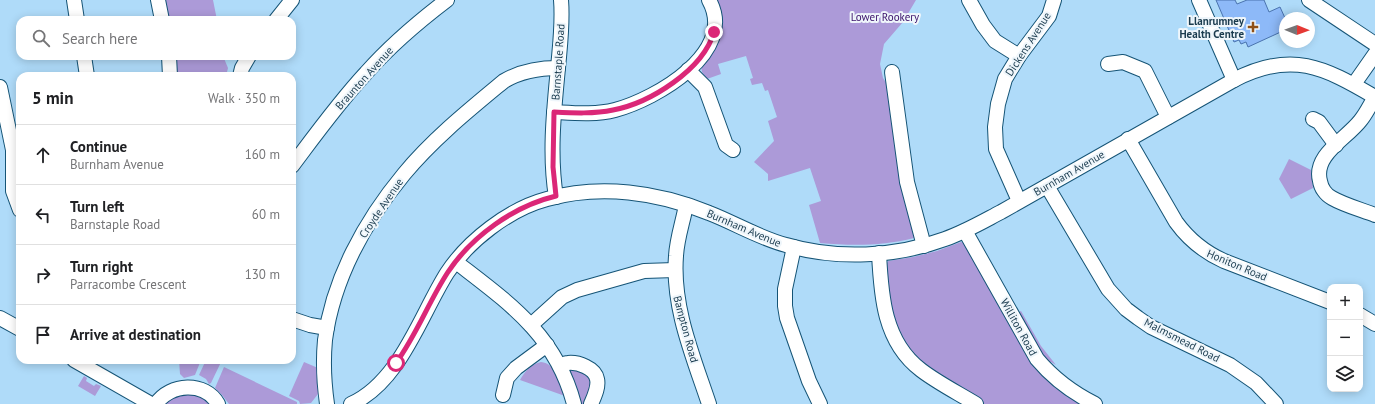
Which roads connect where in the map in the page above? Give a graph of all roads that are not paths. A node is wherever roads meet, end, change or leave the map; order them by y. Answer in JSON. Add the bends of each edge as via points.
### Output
{"nodes":[{"id":1,"x":74,"y":0,"type":"edge"},
{"id":2,"x":158,"y":0,"type":"edge"},
{"id":3,"x":292,"y":0,"type":"edge"},
{"id":4,"x":447,"y":0,"type":"edge"},
{"id":5,"x":561,"y":0,"type":"edge"},
{"id":6,"x":709,"y":0,"type":"edge"},
{"id":7,"x":969,"y":0,"type":"edge"},
{"id":8,"x":1054,"y":0,"type":"edge"},
{"id":9,"x":1199,"y":0,"type":"edge"},
{"id":10,"x":1308,"y":0,"type":"edge"},
{"id":11,"x":76,"y":16,"type":"edge"},
{"id":12,"x":161,"y":16,"type":"edge"},
{"id":13,"x":279,"y":16,"type":"edge"},
{"id":14,"x":1375,"y":44,"type":"edge"},
{"id":15,"x":1375,"y":54,"type":"edge"},
{"id":16,"x":1019,"y":56,"type":"junction"},
{"id":17,"x":85,"y":60,"type":"edge"},
{"id":18,"x":169,"y":60,"type":"edge"},
{"id":19,"x":247,"y":60,"type":"edge"},
{"id":20,"x":1108,"y":64,"type":"dead end"},
{"id":21,"x":558,"y":68,"type":"junction"},
{"id":22,"x":688,"y":70,"type":"junction"},
{"id":23,"x":87,"y":72,"type":"edge"},
{"id":24,"x":170,"y":72,"type":"edge"},
{"id":25,"x":241,"y":72,"type":"edge"},
{"id":26,"x":892,"y":72,"type":"dead end"},
{"id":27,"x":1234,"y":80,"type":"junction"},
{"id":28,"x":1354,"y":84,"type":"junction"},
{"id":29,"x":0,"y":87,"type":"edge"},
{"id":30,"x":1375,"y":97,"type":"edge"},
{"id":31,"x":554,"y":112,"type":"junction"},
{"id":32,"x":1168,"y":117,"type":"junction"},
{"id":33,"x":1313,"y":118,"type":"dead end"},
{"id":34,"x":1128,"y":139,"type":"junction"},
{"id":35,"x":1336,"y":145,"type":"junction"},
{"id":36,"x":297,"y":150,"type":"edge"},
{"id":37,"x":733,"y":150,"type":"dead end"},
{"id":38,"x":1047,"y":186,"type":"junction"},
{"id":39,"x":556,"y":196,"type":"junction"},
{"id":40,"x":16,"y":199,"type":"edge"},
{"id":41,"x":1019,"y":202,"type":"junction"},
{"id":42,"x":686,"y":204,"type":"junction"},
{"id":43,"x":1375,"y":215,"type":"edge"},
{"id":44,"x":965,"y":231,"type":"junction"},
{"id":45,"x":924,"y":246,"type":"junction"},
{"id":46,"x":794,"y":247,"type":"junction"},
{"id":47,"x":880,"y":254,"type":"junction"},
{"id":48,"x":456,"y":262,"type":"junction"},
{"id":49,"x":675,"y":270,"type":"junction"},
{"id":50,"x":1327,"y":301,"type":"edge"},
{"id":51,"x":1363,"y":317,"type":"edge"},
{"id":52,"x":0,"y":318,"type":"edge"},
{"id":53,"x":296,"y":320,"type":"edge"},
{"id":54,"x":1375,"y":324,"type":"edge"},
{"id":55,"x":531,"y":325,"type":"junction"},
{"id":56,"x":16,"y":328,"type":"edge"},
{"id":57,"x":327,"y":328,"type":"junction"},
{"id":58,"x":547,"y":345,"type":"junction"},
{"id":59,"x":81,"y":364,"type":"edge"},
{"id":60,"x":560,"y":366,"type":"junction"},
{"id":61,"x":503,"y":395,"type":"dead end"},
{"id":62,"x":357,"y":403,"type":"edge"},
{"id":63,"x":150,"y":404,"type":"edge"},
{"id":64,"x":156,"y":404,"type":"edge"},
{"id":65,"x":218,"y":404,"type":"edge"},
{"id":66,"x":327,"y":404,"type":"edge"},
{"id":67,"x":574,"y":404,"type":"edge"},
{"id":68,"x":591,"y":404,"type":"edge"},
{"id":69,"x":709,"y":404,"type":"edge"},
{"id":70,"x":820,"y":404,"type":"edge"},
{"id":71,"x":976,"y":404,"type":"edge"},
{"id":72,"x":1095,"y":404,"type":"edge"},
{"id":73,"x":1276,"y":404,"type":"edge"}],
"edges":[{"from":1,"to":11,"type":"street"},
{"from":2,"to":12,"type":"street"},
{"from":3,"to":13,"type":"street"},
{"from":4,"to":36,"type":"street","name":"Braunton Avenue","via":[[366,72]]},
{"from":5,"to":21,"type":"street","name":"Barnstaple Road"},
{"from":6,"to":22,"type":"street","via":[[716,23],[712,39],[705,52]]},
{"from":7,"to":16,"type":"street","via":[[995,41]]},
{"from":8,"to":16,"type":"street","name":"Dickens Avenue","via":[[1049,16]]},
{"from":9,"to":27,"type":"street"},
{"from":10,"to":14,"type":"street"},
{"from":15,"to":28,"type":"street"},
{"from":16,"to":41,"type":"street","name":"Dickens Avenue","via":[[1005,80],[995,127],[996,149]]},
{"from":17,"to":23,"type":"street"},
{"from":18,"to":24,"type":"street"},
{"from":19,"to":25,"type":"street"},
{"from":20,"to":32,"type":"street","via":[[1123,62],[1145,71]]},
{"from":21,"to":31,"type":"street","name":"Barnstaple Road"},
{"from":21,"to":57,"type":"street","name":"Croyde Avenue","via":[[526,71],[512,76],[441,135],[404,173],[380,204],[353,253],[337,291]]},
{"from":22,"to":31,"type":"street","via":[[655,94],[625,107],[592,113]]},
{"from":22,"to":37,"type":"street","via":[[705,87],[726,145]]},
{"from":26,"to":45,"type":"street","via":[[908,182]]},
{"from":27,"to":28,"type":"street","name":"Burnham Avenue","via":[[1258,70],[1296,65],[1315,67]]},
{"from":27,"to":32,"type":"street","name":"Burnham Avenue"},
{"from":28,"to":30,"type":"street","name":"Burnham Avenue"},
{"from":29,"to":40,"type":"street","via":[[13,150],[13,191]]},
{"from":30,"to":35,"type":"street","via":[[1360,121]]},
{"from":31,"to":39,"type":"street","name":"Barnstaple Road","via":[[553,167]]},
{"from":32,"to":34,"type":"street","name":"Burnham Avenue"},
{"from":33,"to":35,"type":"street"},
{"from":34,"to":38,"type":"street","name":"Burnham Avenue"},
{"from":34,"to":50,"type":"street","name":"Honiton Road","via":[[1176,222],[1196,245],[1224,261]]},
{"from":35,"to":43,"type":"street","via":[[1320,164],[1318,173],[1323,191],[1332,198]]},
{"from":38,"to":41,"type":"street","name":"Burnham Avenue"},
{"from":38,"to":73,"type":"street","name":"Malmsmead Road","via":[[1108,289],[1126,309],[1151,327],[1230,365],[1256,383]]},
{"from":39,"to":42,"type":"street","name":"Burnham Avenue","via":[[612,191]]},
{"from":39,"to":48,"type":"street","name":"Burnham Avenue","via":[[538,201],[502,220],[477,240]]},
{"from":41,"to":44,"type":"street","name":"Burnham Avenue"},
{"from":42,"to":46,"type":"street","name":"Burnham Avenue"},
{"from":42,"to":49,"type":"street","name":"Bampton Road","via":[[677,243]]},
{"from":44,"to":45,"type":"street","name":"Burnham Avenue"},
{"from":44,"to":72,"type":"street","name":"Williton Road","via":[[1037,360],[1062,384]]},
{"from":45,"to":47,"type":"street","name":"Burnham Avenue"},
{"from":46,"to":47,"type":"street","name":"Burnham Avenue","via":[[835,253]]},
{"from":46,"to":70,"type":"street","via":[[785,289],[785,306],[809,381]]},
{"from":47,"to":71,"type":"street","via":[[887,320],[900,348],[922,371]]},
{"from":48,"to":55,"type":"street"},
{"from":48,"to":62,"type":"street","name":"Burnham Avenue","via":[[445,276],[404,352],[377,386]]},
{"from":49,"to":55,"type":"street","via":[[644,271],[577,290],[562,297]]},
{"from":49,"to":69,"type":"street","name":"Bampton Road","via":[[681,318]]},
{"from":51,"to":54,"type":"street"},
{"from":52,"to":56,"type":"street"},
{"from":53,"to":57,"type":"street"},
{"from":55,"to":58,"type":"street"},
{"from":57,"to":66,"type":"street","name":"Croyde Avenue","via":[[324,352]]},
{"from":58,"to":60,"type":"street"},
{"from":58,"to":61,"type":"street","via":[[507,378]]},
{"from":59,"to":63,"type":"street"},
{"from":60,"to":67,"type":"street"},
{"from":60,"to":68,"type":"street","via":[[569,363],[591,370],[597,380]]},
{"from":64,"to":65,"type":"street","via":[[167,393],[187,387],[202,390]]}]}
